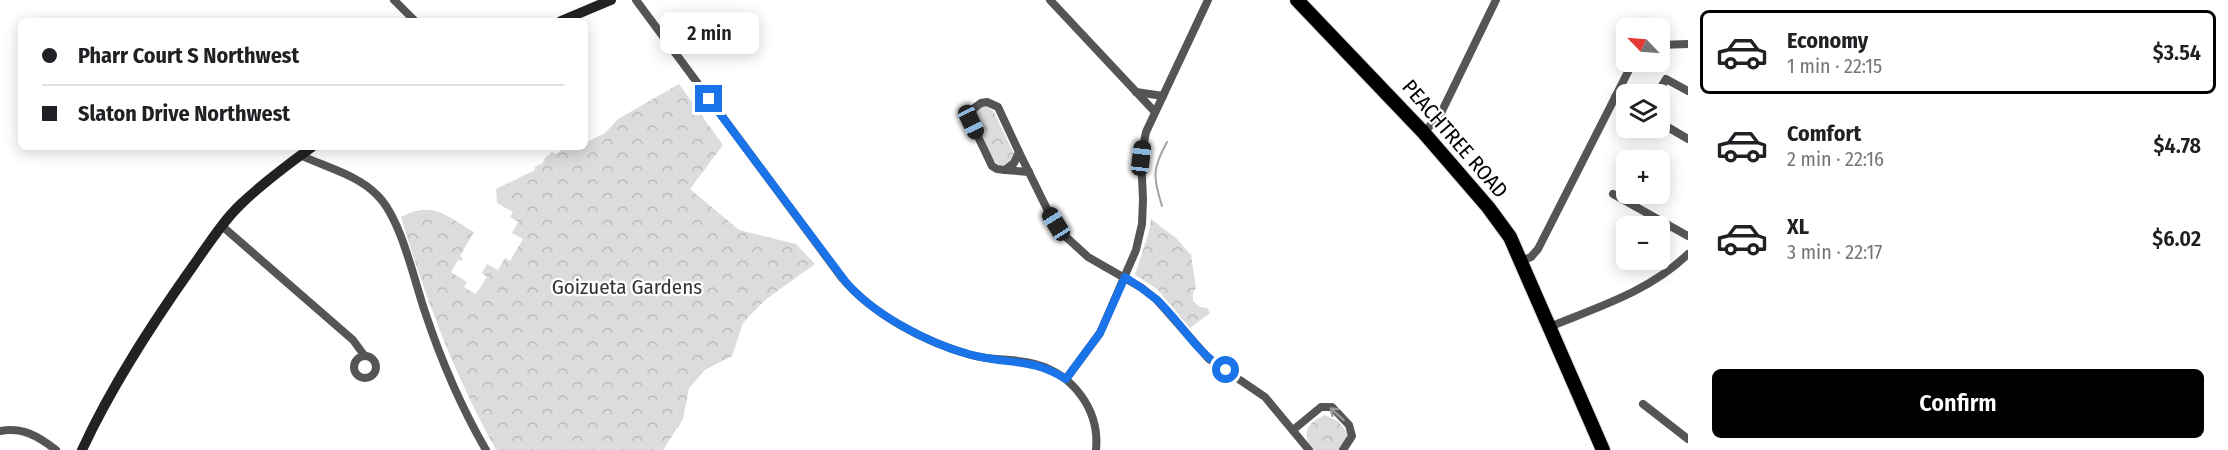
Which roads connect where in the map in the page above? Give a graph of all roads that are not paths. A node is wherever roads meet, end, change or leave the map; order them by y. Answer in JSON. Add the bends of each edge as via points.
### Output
{"nodes":[{"id":1,"x":394,"y":0,"type":"edge"},
{"id":2,"x":611,"y":0,"type":"edge"},
{"id":3,"x":636,"y":0,"type":"edge"},
{"id":4,"x":1050,"y":0,"type":"edge"},
{"id":5,"x":1208,"y":0,"type":"edge"},
{"id":6,"x":1297,"y":0,"type":"edge"},
{"id":7,"x":1496,"y":0,"type":"edge"},
{"id":8,"x":412,"y":18,"type":"edge"},
{"id":9,"x":568,"y":18,"type":"edge"},
{"id":10,"x":1688,"y":44,"type":"edge"},
{"id":11,"x":1670,"y":45,"type":"edge"},
{"id":12,"x":1628,"y":72,"type":"edge"},
{"id":13,"x":1664,"y":84,"type":"edge"},
{"id":14,"x":1688,"y":91,"type":"edge"},
{"id":15,"x":1136,"y":92,"type":"junction"},
{"id":16,"x":1163,"y":96,"type":"junction"},
{"id":17,"x":1615,"y":97,"type":"joint"},
{"id":18,"x":1155,"y":112,"type":"junction"},
{"id":19,"x":1670,"y":128,"type":"edge"},
{"id":20,"x":1424,"y":133,"type":"junction"},
{"id":21,"x":1688,"y":139,"type":"edge"},
{"id":22,"x":308,"y":150,"type":"edge"},
{"id":23,"x":1019,"y":152,"type":"junction"},
{"id":24,"x":300,"y":156,"type":"junction"},
{"id":25,"x":1005,"y":170,"type":"junction"},
{"id":26,"x":1029,"y":172,"type":"junction"},
{"id":27,"x":1613,"y":194,"type":"dead end"},
{"id":28,"x":222,"y":226,"type":"junction"},
{"id":29,"x":1688,"y":236,"type":"edge"},
{"id":30,"x":1688,"y":254,"type":"edge"},
{"id":31,"x":1521,"y":261,"type":"junction"},
{"id":32,"x":1125,"y":277,"type":"junction"},
{"id":33,"x":1549,"y":327,"type":"junction"},
{"id":34,"x":364,"y":355,"type":"dead end"},
{"id":35,"x":1066,"y":379,"type":"junction"},
{"id":36,"x":1643,"y":404,"type":"dead end"},
{"id":37,"x":1293,"y":430,"type":"junction"},
{"id":38,"x":0,"y":431,"type":"edge"},
{"id":39,"x":1688,"y":439,"type":"edge"},
{"id":40,"x":56,"y":450,"type":"edge"},
{"id":41,"x":82,"y":450,"type":"edge"},
{"id":42,"x":486,"y":450,"type":"edge"},
{"id":43,"x":1096,"y":450,"type":"edge"},
{"id":44,"x":1309,"y":450,"type":"edge"},
{"id":45,"x":1343,"y":450,"type":"edge"},
{"id":46,"x":1603,"y":450,"type":"edge"}],
"edges":[{"from":1,"to":8,"type":"street"},
{"from":2,"to":9,"type":"main road"},
{"from":3,"to":35,"type":"street","via":[[842,278],[863,300],[892,320],[956,350],[1035,364]]},
{"from":4,"to":15,"type":"street"},
{"from":5,"to":16,"type":"street"},
{"from":6,"to":20,"type":"highway","name":"PEACHTREE ROAD"},
{"from":7,"to":20,"type":"street","via":[[1442,111]]},
{"from":10,"to":11,"type":"street"},
{"from":12,"to":17,"type":"street"},
{"from":13,"to":14,"type":"street","via":[[1666,79]]},
{"from":15,"to":16,"type":"street"},
{"from":15,"to":18,"type":"street"},
{"from":16,"to":18,"type":"street"},
{"from":17,"to":31,"type":"street","via":[[1538,249]]},
{"from":18,"to":32,"type":"street","via":[[1143,145],[1142,224]]},
{"from":19,"to":21,"type":"street"},
{"from":20,"to":31,"type":"highway","name":"PEACHTREE ROAD","via":[[1500,223]]},
{"from":22,"to":24,"type":"main road"},
{"from":23,"to":25,"type":"street"},
{"from":23,"to":25,"type":"street","via":[[998,107],[987,102],[976,106],[971,122],[992,166]]},
{"from":23,"to":26,"type":"street"},
{"from":24,"to":28,"type":"main road","via":[[260,187]]},
{"from":24,"to":42,"type":"street","via":[[367,186],[387,207],[436,343]]},
{"from":25,"to":26,"type":"street"},
{"from":26,"to":32,"type":"street","via":[[1065,236],[1088,257]]},
{"from":27,"to":29,"type":"street"},
{"from":28,"to":34,"type":"street","via":[[353,340]]},
{"from":28,"to":41,"type":"main road","via":[[138,348]]},
{"from":30,"to":33,"type":"street","via":[[1635,292]]},
{"from":31,"to":33,"type":"highway","name":"PEACHTREE ROAD"},
{"from":32,"to":35,"type":"street","via":[[1100,333]]},
{"from":32,"to":37,"type":"street","via":[[1157,300],[1209,358],[1265,397]]},
{"from":33,"to":46,"type":"highway","name":"PEACHTREE ROAD"},
{"from":35,"to":43,"type":"street","via":[[1089,409]]},
{"from":36,"to":39,"type":"street"},
{"from":37,"to":44,"type":"street"},
{"from":45,"to":37,"type":"street","one_way":true,"via":[[1352,436],[1349,425],[1332,407],[1321,407]]},
{"from":38,"to":40,"type":"street","via":[[30,432]]}]}
